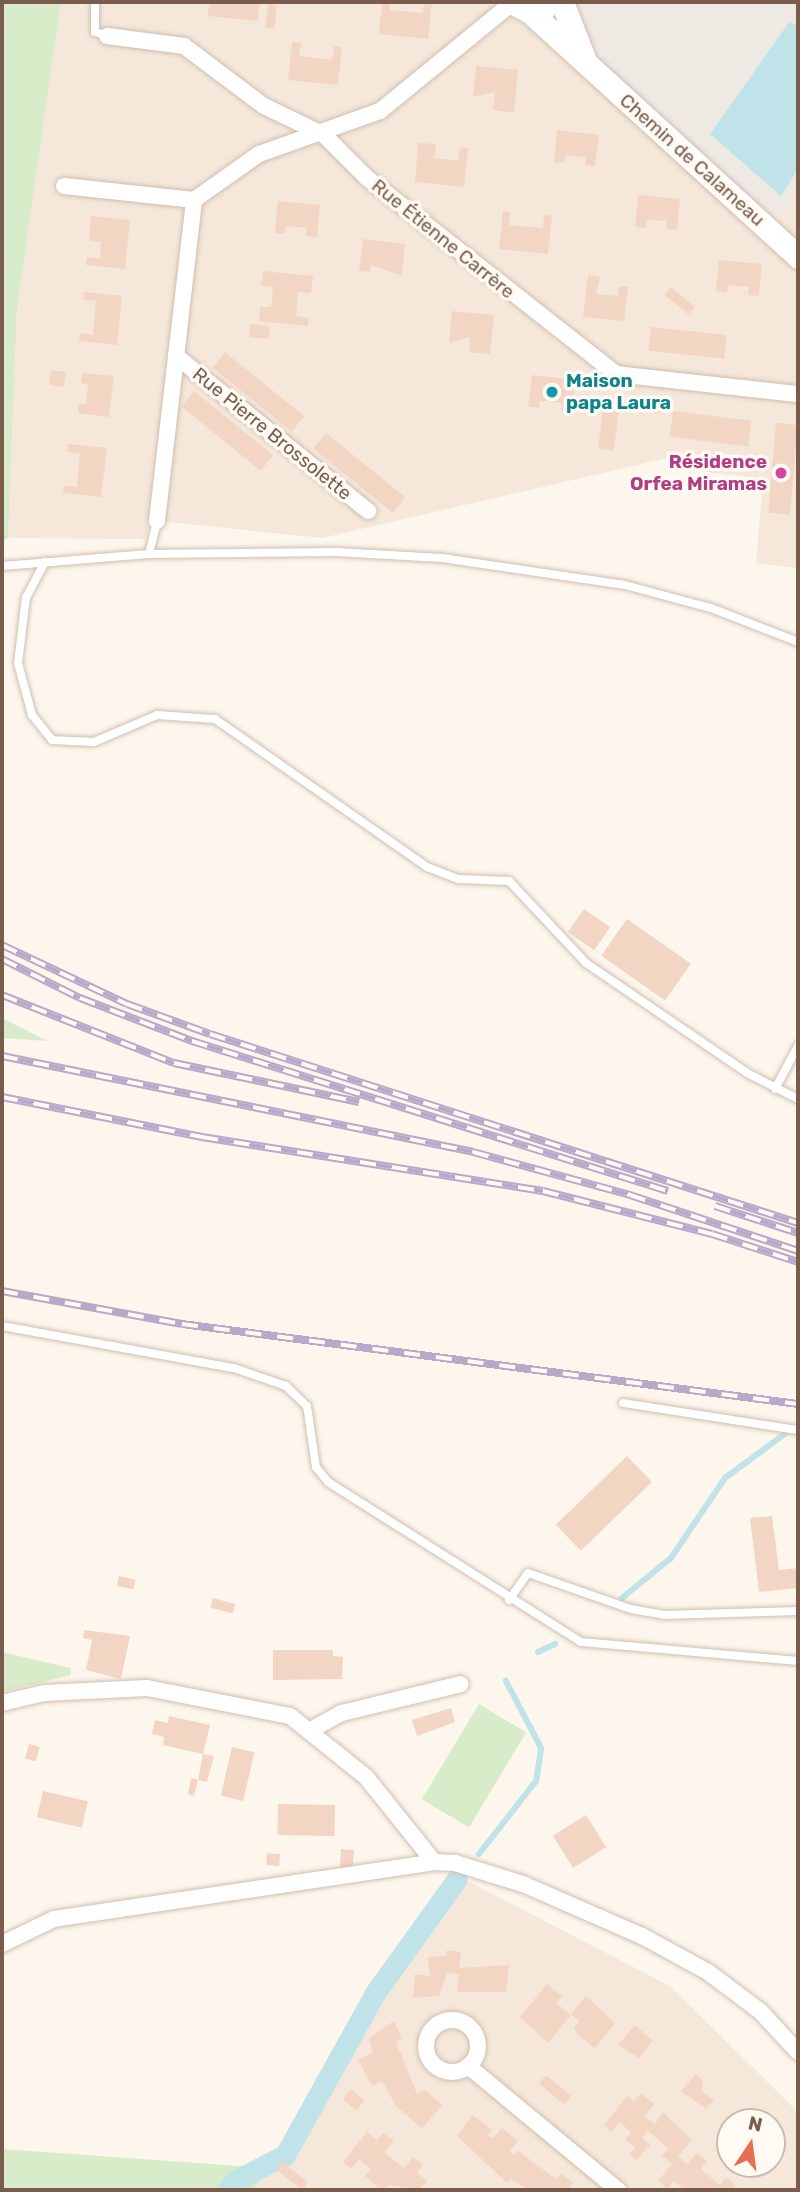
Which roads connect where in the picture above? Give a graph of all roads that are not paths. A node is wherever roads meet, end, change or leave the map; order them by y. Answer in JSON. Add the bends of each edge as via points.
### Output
{"nodes":[{"id":1,"x":95,"y":2,"type":"edge"},
{"id":2,"x":556,"y":2,"type":"edge"},
{"id":3,"x":562,"y":2,"type":"edge"},
{"id":4,"x":517,"y":5,"type":"edge"},
{"id":5,"x":107,"y":36,"type":"joint"},
{"id":6,"x":587,"y":64,"type":"junction"},
{"id":7,"x":324,"y":135,"type":"junction"},
{"id":8,"x":64,"y":186,"type":"dead end"},
{"id":9,"x":194,"y":200,"type":"junction"},
{"id":10,"x":798,"y":257,"type":"edge"},
{"id":11,"x":176,"y":356,"type":"junction"},
{"id":12,"x":798,"y":394,"type":"edge"},
{"id":13,"x":368,"y":511,"type":"dead end"},
{"id":14,"x":157,"y":521,"type":"joint"},
{"id":15,"x":149,"y":554,"type":"junction"},
{"id":16,"x":45,"y":562,"type":"junction"},
{"id":17,"x":2,"y":566,"type":"edge"},
{"id":18,"x":798,"y":642,"type":"edge"},
{"id":19,"x":798,"y":1046,"type":"edge"},
{"id":20,"x":775,"y":1089,"type":"junction"},
{"id":21,"x":798,"y":1099,"type":"edge"},
{"id":22,"x":2,"y":1326,"type":"edge"},
{"id":23,"x":623,"y":1403,"type":"dead end"},
{"id":24,"x":798,"y":1430,"type":"edge"},
{"id":25,"x":509,"y":1600,"type":"junction"},
{"id":26,"x":798,"y":1611,"type":"edge"},
{"id":27,"x":798,"y":1661,"type":"edge"},
{"id":28,"x":461,"y":1684,"type":"dead end"},
{"id":29,"x":2,"y":1703,"type":"edge"},
{"id":30,"x":309,"y":1731,"type":"junction"},
{"id":31,"x":434,"y":1862,"type":"junction"},
{"id":32,"x":2,"y":1944,"type":"edge"},
{"id":33,"x":798,"y":2052,"type":"edge"},
{"id":34,"x":468,"y":2066,"type":"dead end"},
{"id":35,"x":618,"y":2190,"type":"edge"}],
"edges":[{"from":1,"to":5,"type":"lane","via":[[95,32]]},
{"from":2,"to":4,"type":"main road"},
{"from":3,"to":6,"type":"main road","name":"Chemin de Calameau"},
{"from":4,"to":6,"type":"main road","name":"Chemin de Calameau"},
{"from":4,"to":7,"type":"street","via":[[380,111]]},
{"from":5,"to":7,"type":"street","name":"Rue Étienne Carrère","via":[[184,46],[264,106]]},
{"from":6,"to":10,"type":"main road","name":"Chemin de Calameau"},
{"from":7,"to":9,"type":"street","via":[[259,154]]},
{"from":7,"to":12,"type":"street","name":"Rue Étienne Carrère","via":[[367,178],[616,374]]},
{"from":8,"to":9,"type":"street"},
{"from":9,"to":11,"type":"street","name":"Rue Pierre Brossolette"},
{"from":11,"to":13,"type":"street","name":"Rue Pierre Brossolette"},
{"from":11,"to":14,"type":"street","name":"Rue Pierre Brossolette"},
{"from":14,"to":15,"type":"lane"},
{"from":15,"to":16,"type":"lane"},
{"from":15,"to":18,"type":"lane","via":[[336,552],[542,570],[711,608]]},
{"from":16,"to":17,"type":"lane"},
{"from":16,"to":20,"type":"lane","via":[[26,597],[18,663],[32,715],[52,740],[94,742],[157,715],[215,719],[427,867],[459,879],[509,881],[586,964]]},
{"from":19,"to":20,"type":"lane"},
{"from":20,"to":21,"type":"lane"},
{"from":22,"to":25,"type":"lane","via":[[234,1368],[286,1386],[307,1406],[316,1467],[328,1482]]},
{"from":23,"to":24,"type":"lane"},
{"from":25,"to":26,"type":"lane","via":[[528,1573],[631,1609],[665,1615]]},
{"from":25,"to":27,"type":"lane","via":[[594,1647]]},
{"from":28,"to":30,"type":"street","via":[[342,1713]]},
{"from":29,"to":30,"type":"street","via":[[44,1693],[147,1688],[290,1716]]},
{"from":30,"to":31,"type":"street","via":[[366,1777]]},
{"from":31,"to":32,"type":"street","via":[[54,1919]]},
{"from":31,"to":33,"type":"street","via":[[455,1863],[523,1884],[642,1936],[708,1972],[760,2011]]},
{"from":34,"to":35,"type":"street"}]}
